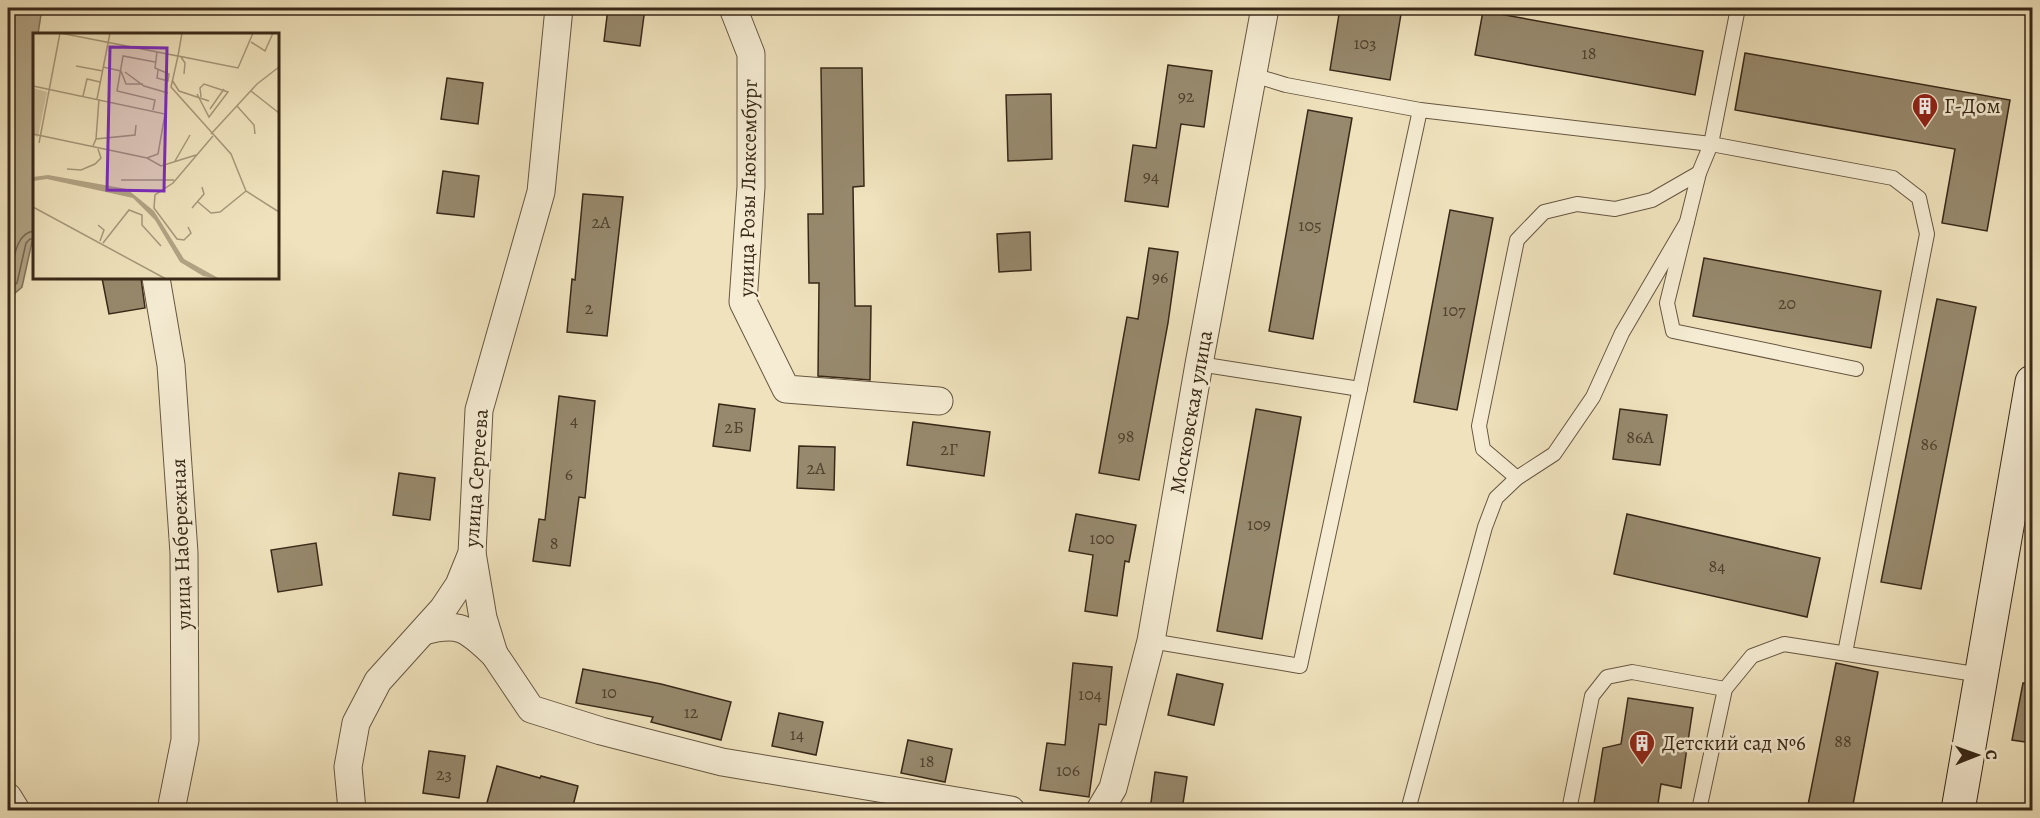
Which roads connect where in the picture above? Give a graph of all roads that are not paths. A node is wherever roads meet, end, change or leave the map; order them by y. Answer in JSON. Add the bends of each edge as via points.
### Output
{"nodes":[{"id":1,"x":559,"y":8,"type":"edge"},
{"id":2,"x":734,"y":8,"type":"edge"},
{"id":3,"x":1265,"y":8,"type":"edge"},
{"id":4,"x":1738,"y":8,"type":"edge"},
{"id":5,"x":1253,"y":75,"type":"junction"},
{"id":6,"x":1420,"y":110,"type":"junction"},
{"id":7,"x":1711,"y":144,"type":"junction"},
{"id":8,"x":1699,"y":173,"type":"junction"},
{"id":9,"x":1687,"y":222,"type":"junction"},
{"id":10,"x":156,"y":279,"type":"edge"},
{"id":11,"x":1199,"y":364,"type":"junction"},
{"id":12,"x":1856,"y":369,"type":"dead end"},
{"id":13,"x":2032,"y":381,"type":"edge"},
{"id":14,"x":1360,"y":389,"type":"junction"},
{"id":15,"x":939,"y":401,"type":"dead end"},
{"id":16,"x":1517,"y":477,"type":"junction"},
{"id":17,"x":472,"y":553,"type":"junction"},
{"id":18,"x":424,"y":631,"type":"junction"},
{"id":19,"x":1151,"y":640,"type":"junction"},
{"id":20,"x":1845,"y":653,"type":"junction"},
{"id":21,"x":494,"y":654,"type":"junction"},
{"id":22,"x":1981,"y":675,"type":"junction"},
{"id":23,"x":1725,"y":689,"type":"junction"},
{"id":24,"x":8,"y":797,"type":"edge"},
{"id":25,"x":16,"y":810,"type":"edge"},
{"id":26,"x":171,"y":810,"type":"edge"},
{"id":27,"x":352,"y":810,"type":"edge"},
{"id":28,"x":1011,"y":810,"type":"edge"},
{"id":29,"x":1100,"y":810,"type":"edge"},
{"id":30,"x":1408,"y":810,"type":"edge"},
{"id":31,"x":1569,"y":810,"type":"edge"},
{"id":32,"x":1699,"y":810,"type":"edge"},
{"id":33,"x":1958,"y":810,"type":"edge"}],
"edges":[{"from":1,"to":17,"type":"street","name":"улица Сергеева","via":[[541,192],[479,410]]},
{"from":2,"to":15,"type":"street","name":"улица Розы Люксембург","via":[[751,54],[751,187],[743,302],[786,389]]},
{"from":3,"to":5,"type":"street","name":"Московская улица"},
{"from":4,"to":7,"type":"lane"},
{"from":5,"to":6,"type":"lane","via":[[1286,85]]},
{"from":5,"to":11,"type":"street","name":"Московская улица"},
{"from":6,"to":7,"type":"lane"},
{"from":6,"to":14,"type":"lane"},
{"from":7,"to":8,"type":"lane"},
{"from":7,"to":20,"type":"lane","via":[[1893,178],[1919,198],[1927,234]]},
{"from":8,"to":9,"type":"lane"},
{"from":8,"to":16,"type":"lane","via":[[1652,200],[1615,209],[1577,204],[1544,212],[1517,240],[1479,426],[1483,449]]},
{"from":9,"to":12,"type":"lane","via":[[1667,303],[1673,332]]},
{"from":9,"to":16,"type":"lane","via":[[1622,333],[1593,397],[1554,454]]},
{"from":10,"to":26,"type":"street","name":"улица Набережная","via":[[171,365],[184,553],[185,740]]},
{"from":11,"to":14,"type":"lane"},
{"from":11,"to":19,"type":"street","name":"Московская улица"},
{"from":13,"to":22,"type":"main road"},
{"from":14,"to":19,"type":"lane","via":[[1300,666]]},
{"from":16,"to":30,"type":"lane","via":[[1496,498],[1485,527]]},
{"from":17,"to":18,"type":"street","name":"улица Сергеева","via":[[459,585]]},
{"from":17,"to":21,"type":"street","via":[[483,618]]},
{"from":18,"to":21,"type":"street","via":[[459,627]]},
{"from":18,"to":27,"type":"street","name":"улица Сергеева","via":[[378,681],[356,723],[348,767]]},
{"from":19,"to":29,"type":"street","name":"Московская улица","via":[[1113,788]]},
{"from":20,"to":22,"type":"lane"},
{"from":20,"to":23,"type":"lane","via":[[1784,644],[1752,656]]},
{"from":21,"to":28,"type":"street","via":[[531,709],[601,731],[722,762]]},
{"from":22,"to":33,"type":"main road"},
{"from":23,"to":31,"type":"lane","via":[[1632,672],[1607,677],[1592,696]]},
{"from":23,"to":32,"type":"lane"},
{"from":24,"to":25,"type":"street"}]}
